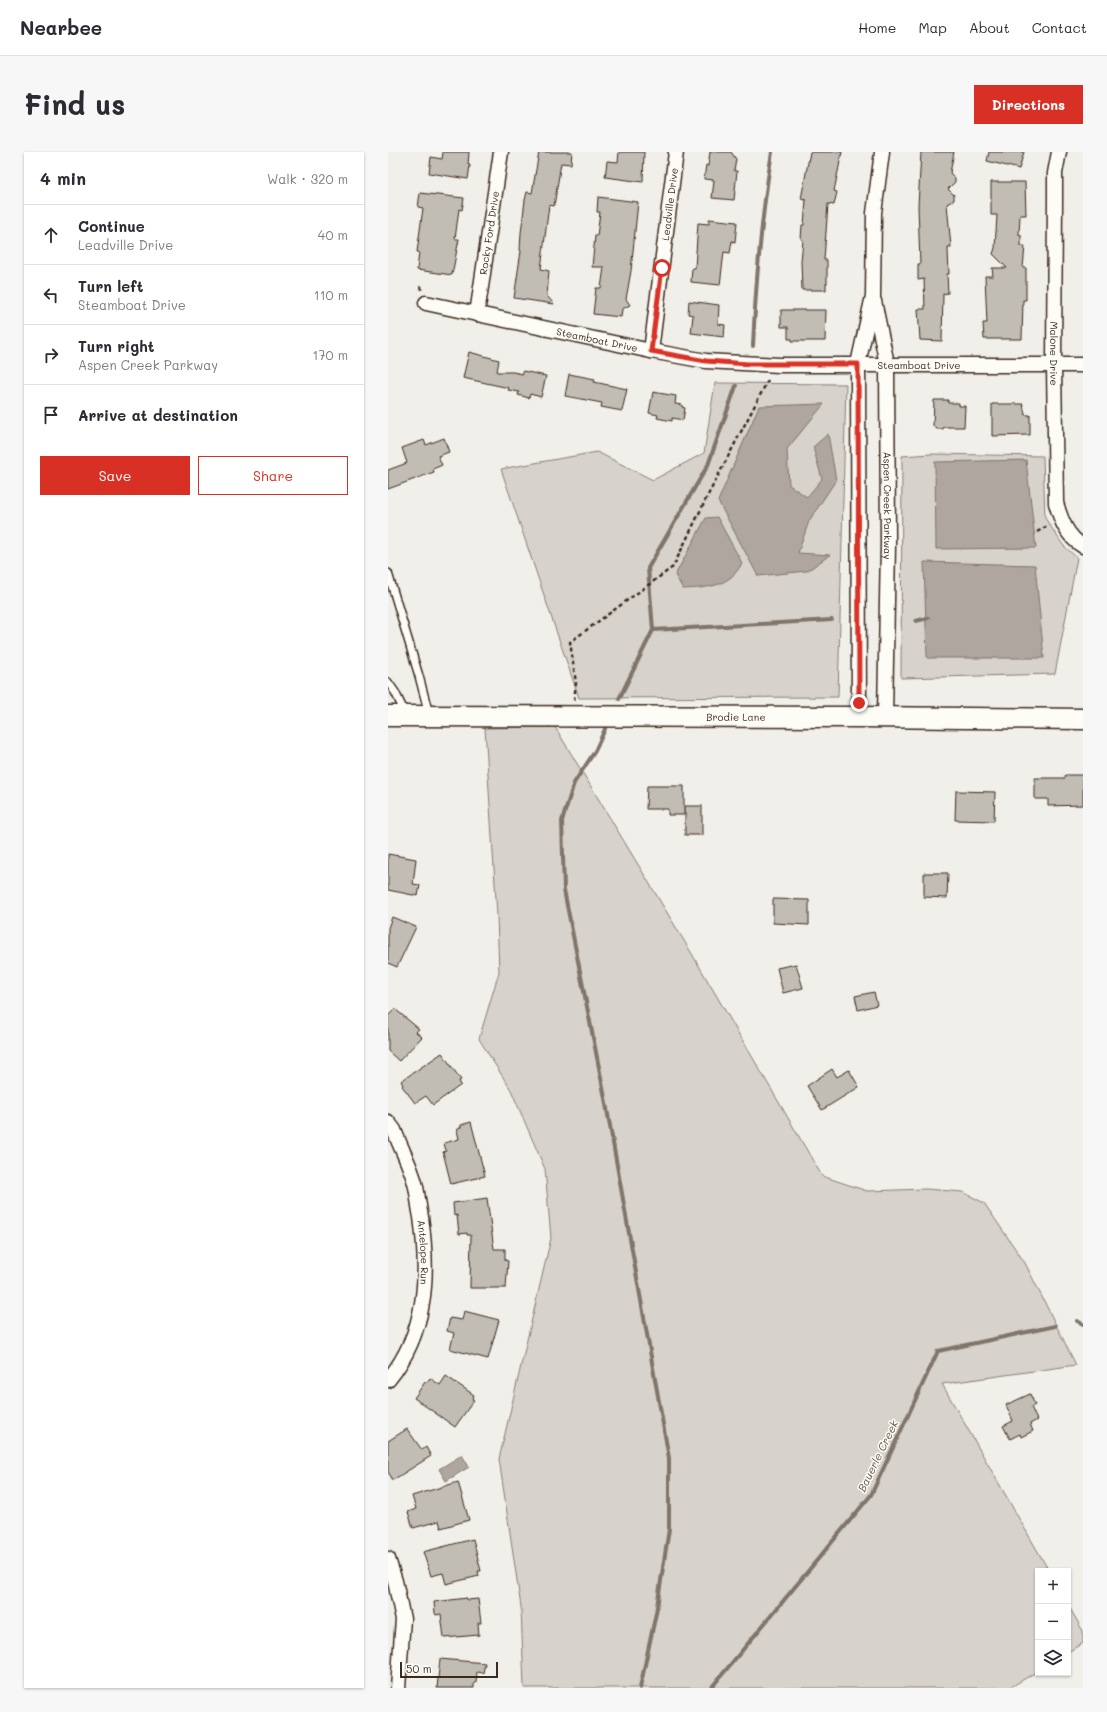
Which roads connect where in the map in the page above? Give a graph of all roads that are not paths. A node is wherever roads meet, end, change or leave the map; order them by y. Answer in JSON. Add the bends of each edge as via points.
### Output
{"nodes":[{"id":1,"x":501,"y":152,"type":"edge"},
{"id":2,"x":676,"y":152,"type":"edge"},
{"id":3,"x":882,"y":152,"type":"edge"},
{"id":4,"x":1059,"y":152,"type":"edge"},
{"id":5,"x":873,"y":296,"type":"junction"},
{"id":6,"x":426,"y":304,"type":"dead end"},
{"id":7,"x":477,"y":314,"type":"junction"},
{"id":8,"x":651,"y":351,"type":"junction"},
{"id":9,"x":858,"y":364,"type":"junction"},
{"id":10,"x":887,"y":364,"type":"junction"},
{"id":11,"x":1054,"y":365,"type":"junction"},
{"id":12,"x":1083,"y":365,"type":"edge"},
{"id":13,"x":1083,"y":546,"type":"edge"},
{"id":14,"x":388,"y":573,"type":"edge"},
{"id":15,"x":388,"y":682,"type":"edge"},
{"id":16,"x":397,"y":716,"type":"edge"},
{"id":17,"x":429,"y":716,"type":"junction"},
{"id":18,"x":859,"y":717,"type":"junction"},
{"id":19,"x":885,"y":717,"type":"junction"},
{"id":20,"x":1083,"y":719,"type":"edge"},
{"id":21,"x":388,"y":1122,"type":"edge"},
{"id":22,"x":388,"y":1380,"type":"edge"},
{"id":23,"x":388,"y":1558,"type":"edge"},
{"id":24,"x":398,"y":1688,"type":"edge"}],
"edges":[{"from":1,"to":7,"type":"street","name":"Rocky Ford Drive"},
{"from":2,"to":8,"type":"street","name":"Leadville Drive"},
{"from":3,"to":5,"type":"street","name":"Aspen Creek Parkway","via":[[874,213]]},
{"from":4,"to":11,"type":"street","name":"Malone Drive","via":[[1054,199]]},
{"from":5,"to":9,"type":"street","name":"Aspen Creek Parkway"},
{"from":5,"to":10,"type":"street","name":"Aspen Creek Parkway"},
{"from":6,"to":7,"type":"street","name":"Steamboat Drive"},
{"from":7,"to":8,"type":"street","name":"Steamboat Drive"},
{"from":8,"to":9,"type":"street","name":"Steamboat Drive","via":[[706,361],[748,364]]},
{"from":9,"to":10,"type":"street","name":"Steamboat Drive"},
{"from":9,"to":18,"type":"street","name":"Aspen Creek Parkway"},
{"from":10,"to":11,"type":"street","name":"Steamboat Drive"},
{"from":10,"to":19,"type":"street","name":"Aspen Creek Parkway","via":[[888,543]]},
{"from":11,"to":12,"type":"street","name":"Steamboat Drive"},
{"from":11,"to":13,"type":"street","name":"Malone Drive","via":[[1056,503],[1060,519],[1068,532]]},
{"from":14,"to":17,"type":"lane"},
{"from":15,"to":16,"type":"lane","via":[[395,692]]},
{"from":16,"to":17,"type":"main road","name":"Brodie Lane"},
{"from":17,"to":18,"type":"main road","name":"Brodie Lane"},
{"from":18,"to":19,"type":"main road","name":"Brodie Lane"},
{"from":19,"to":20,"type":"main road","name":"Brodie Lane"},
{"from":21,"to":22,"type":"street","name":"Antelope Run","via":[[394,1130],[416,1186],[425,1244],[425,1289],[420,1318],[408,1348]]},
{"from":23,"to":24,"type":"street","via":[[402,1619]]}]}
